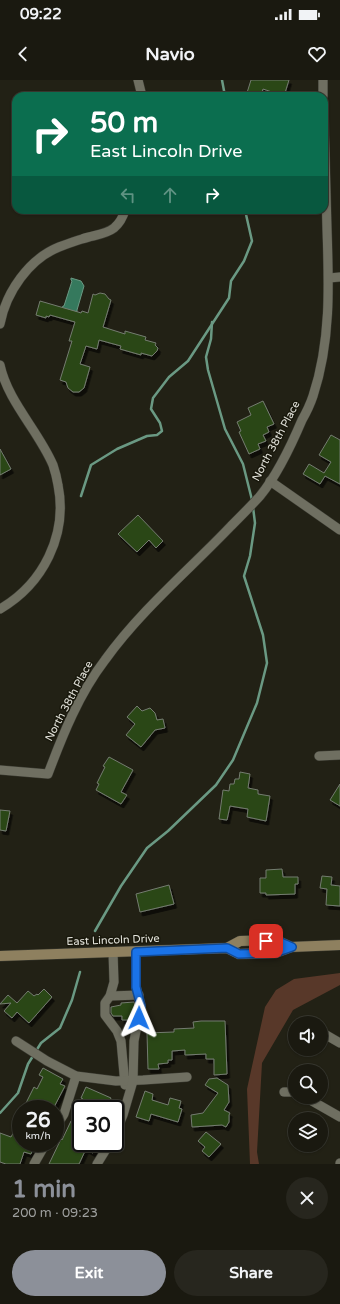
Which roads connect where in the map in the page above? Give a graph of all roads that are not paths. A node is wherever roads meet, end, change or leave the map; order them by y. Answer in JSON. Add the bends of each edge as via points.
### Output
{"nodes":[{"id":1,"x":138,"y":80,"type":"edge"},
{"id":2,"x":323,"y":80,"type":"edge"},
{"id":3,"x":141,"y":92,"type":"edge"},
{"id":4,"x":323,"y":92,"type":"edge"},
{"id":5,"x":124,"y":214,"type":"edge"},
{"id":6,"x":327,"y":214,"type":"edge"},
{"id":7,"x":340,"y":277,"type":"edge"},
{"id":8,"x":329,"y":278,"type":"junction"},
{"id":9,"x":0,"y":324,"type":"edge"},
{"id":10,"x":0,"y":365,"type":"edge"},
{"id":11,"x":270,"y":481,"type":"junction"},
{"id":12,"x":340,"y":530,"type":"edge"},
{"id":13,"x":0,"y":610,"type":"edge"},
{"id":14,"x":340,"y":755,"type":"edge"},
{"id":15,"x":319,"y":756,"type":"dead end"},
{"id":16,"x":0,"y":770,"type":"edge"},
{"id":17,"x":340,"y":945,"type":"edge"},
{"id":18,"x":113,"y":952,"type":"junction"},
{"id":19,"x":136,"y":952,"type":"junction"},
{"id":20,"x":0,"y":956,"type":"edge"},
{"id":21,"x":139,"y":995,"type":"junction"},
{"id":22,"x":110,"y":996,"type":"junction"},
{"id":23,"x":328,"y":1036,"type":"edge"},
{"id":24,"x":16,"y":1042,"type":"dead end"},
{"id":25,"x":340,"y":1043,"type":"edge"},
{"id":26,"x":76,"y":1076,"type":"junction"},
{"id":27,"x":186,"y":1078,"type":"dead end"},
{"id":28,"x":129,"y":1081,"type":"junction"},
{"id":29,"x":284,"y":1092,"type":"dead end"},
{"id":30,"x":288,"y":1092,"type":"edge"},
{"id":31,"x":317,"y":1104,"type":"edge"},
{"id":32,"x":124,"y":1110,"type":"edge"},
{"id":33,"x":64,"y":1114,"type":"edge"},
{"id":34,"x":340,"y":1117,"type":"edge"},
{"id":35,"x":41,"y":1152,"type":"edge"},
{"id":36,"x":104,"y":1152,"type":"edge"},
{"id":37,"x":34,"y":1164,"type":"edge"},
{"id":38,"x":97,"y":1164,"type":"edge"}],
"edges":[{"from":1,"to":3,"type":"street"},
{"from":2,"to":4,"type":"street"},
{"from":5,"to":9,"type":"street","via":[[115,228],[58,247],[31,266],[8,299]]},
{"from":6,"to":8,"type":"street","name":"North 38th Place"},
{"from":7,"to":8,"type":"street"},
{"from":8,"to":11,"type":"street","name":"North 38th Place","via":[[324,351],[312,398]]},
{"from":10,"to":13,"type":"street","via":[[10,393],[53,466],[61,507],[60,524],[53,549],[38,576],[24,593]]},
{"from":11,"to":12,"type":"street"},
{"from":11,"to":16,"type":"street","name":"North 38th Place","via":[[260,496],[159,598],[104,660],[64,732],[48,774]]},
{"from":14,"to":15,"type":"street"},
{"from":17,"to":19,"type":"main road","name":"East Lincoln Drive","via":[[292,947],[276,940],[240,941],[227,948]]},
{"from":18,"to":19,"type":"main road","name":"East Lincoln Drive"},
{"from":18,"to":20,"type":"main road","name":"East Lincoln Drive"},
{"from":18,"to":22,"type":"street","via":[[114,982]]},
{"from":19,"to":21,"type":"street","via":[[136,987]]},
{"from":21,"to":22,"type":"street"},
{"from":21,"to":28,"type":"street","via":[[141,1006]]},
{"from":22,"to":28,"type":"street","via":[[104,1003],[105,1015],[121,1041]]},
{"from":23,"to":25,"type":"street"},
{"from":24,"to":26,"type":"street"},
{"from":26,"to":28,"type":"street"},
{"from":26,"to":33,"type":"street"},
{"from":27,"to":28,"type":"street"},
{"from":28,"to":32,"type":"street"},
{"from":29,"to":30,"type":"street"},
{"from":31,"to":34,"type":"street"},
{"from":35,"to":37,"type":"street"},
{"from":36,"to":38,"type":"street"}]}
